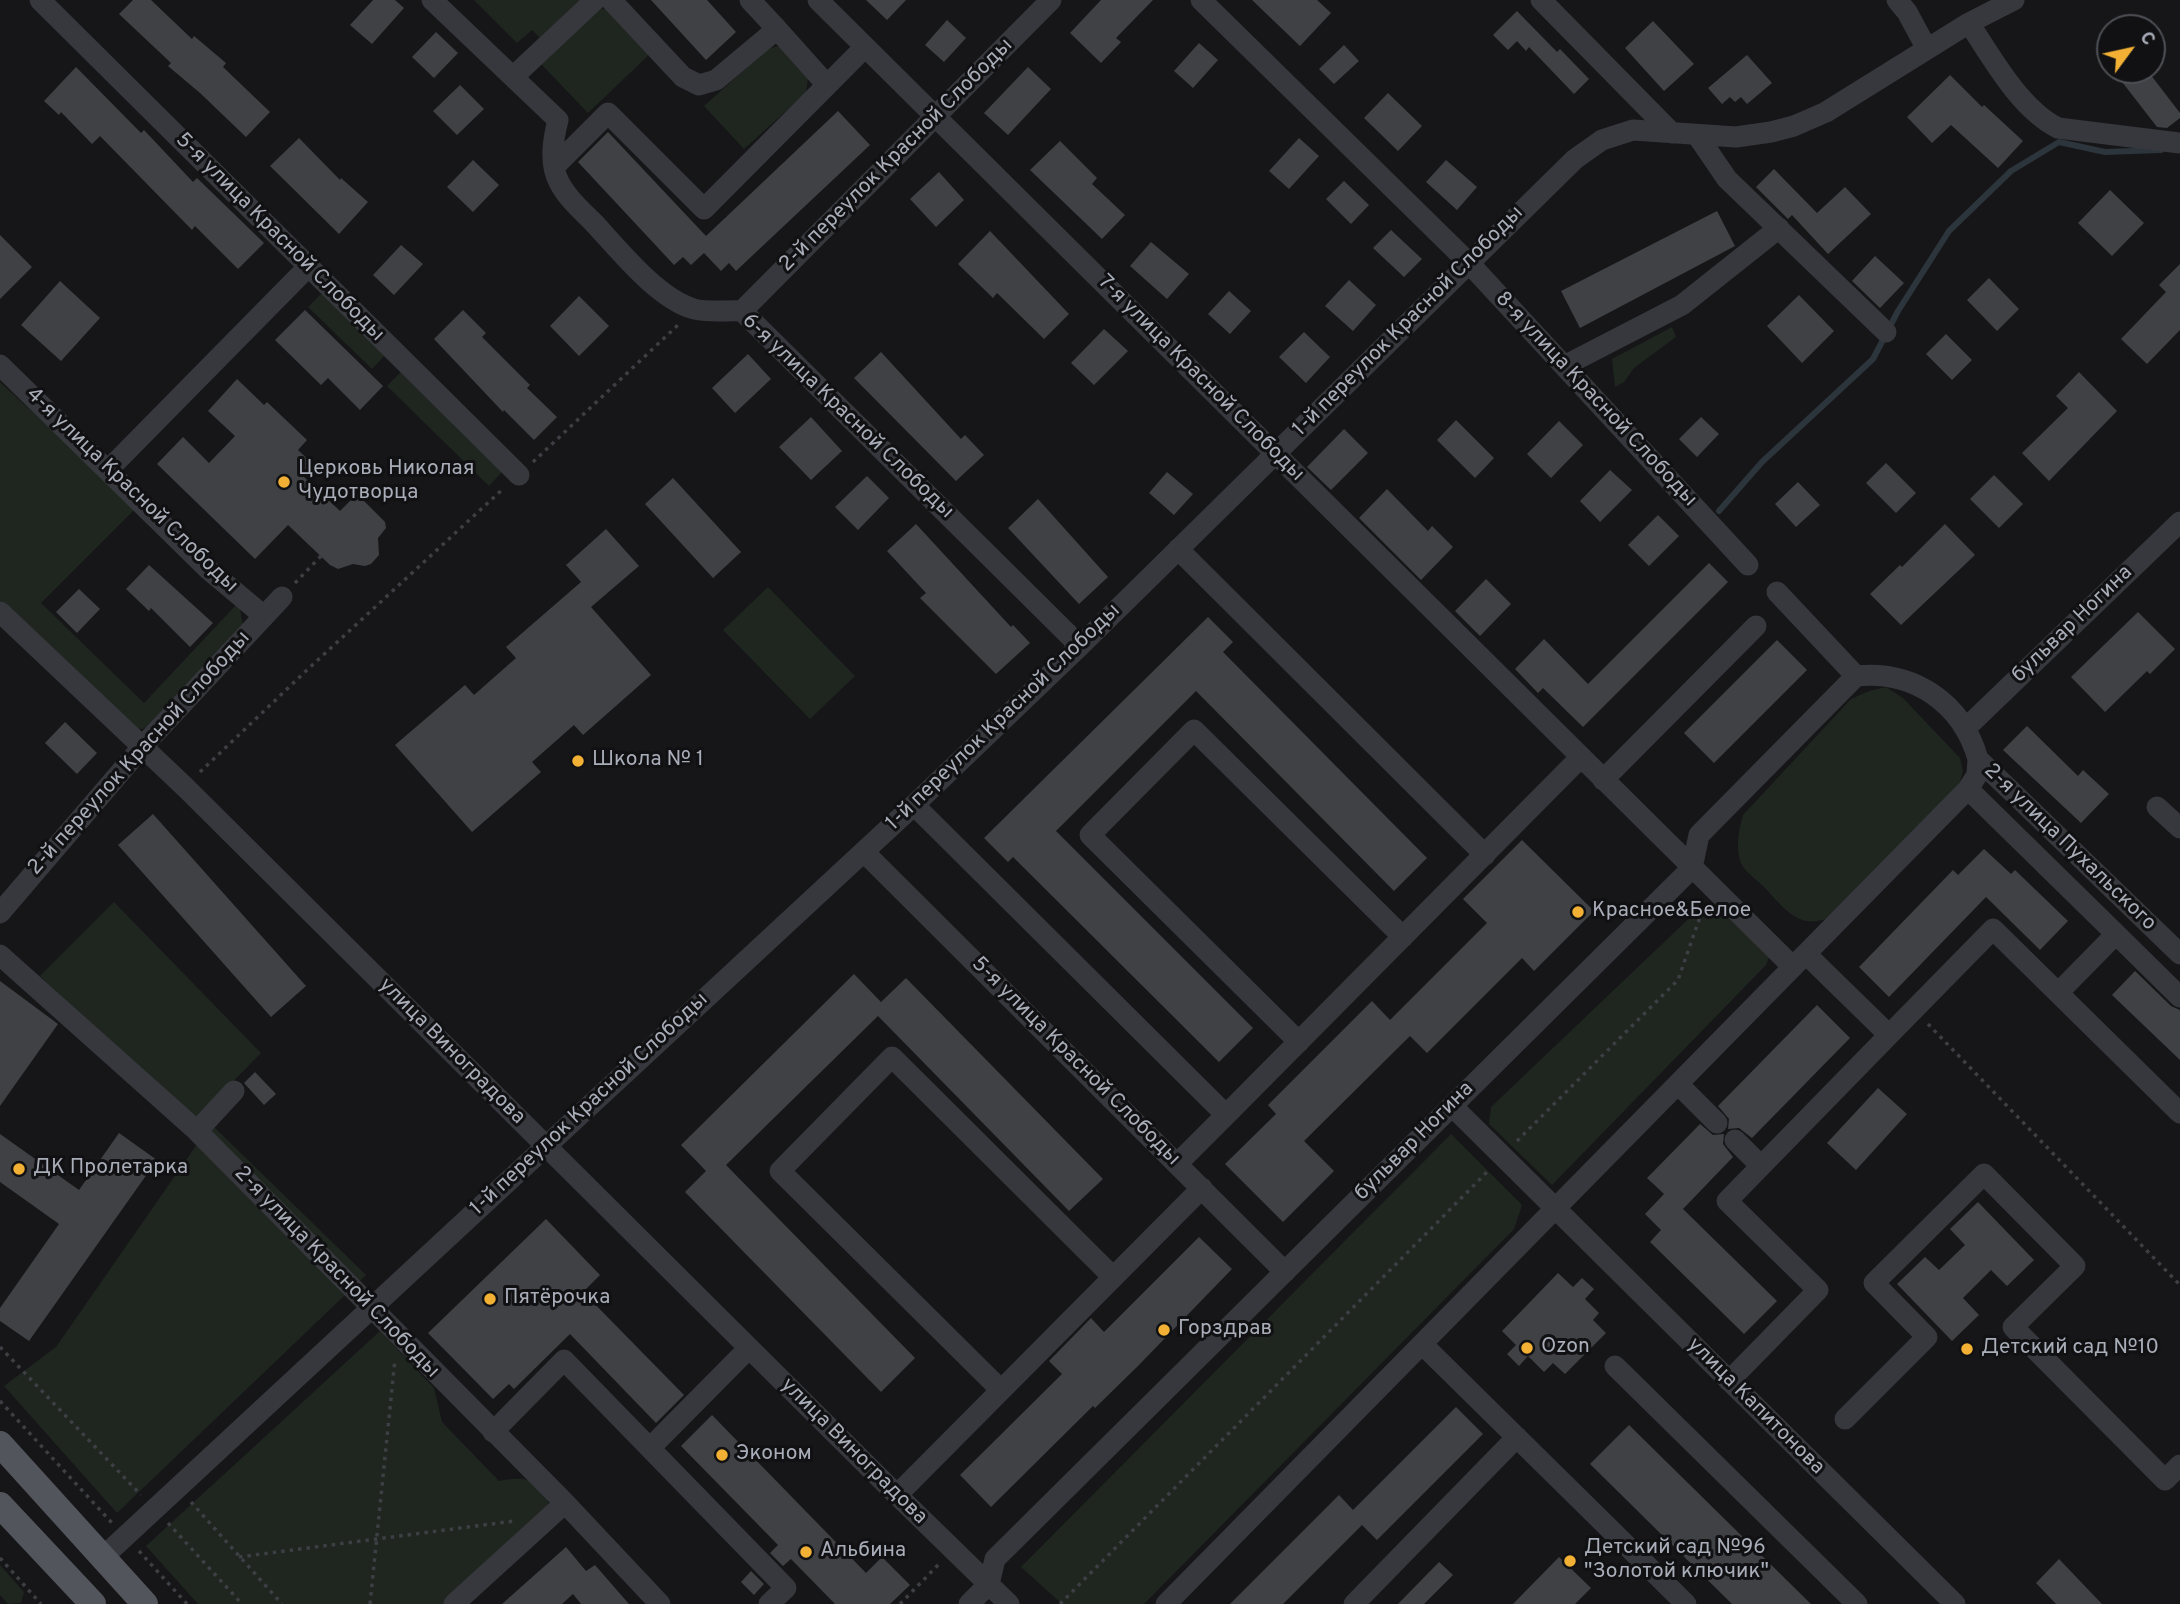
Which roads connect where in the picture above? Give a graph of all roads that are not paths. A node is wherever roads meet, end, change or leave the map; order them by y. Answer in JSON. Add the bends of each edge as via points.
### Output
{"nodes":[{"id":1,"x":40,"y":0,"type":"edge"},
{"id":2,"x":432,"y":0,"type":"edge"},
{"id":3,"x":595,"y":0,"type":"edge"},
{"id":4,"x":611,"y":0,"type":"edge"},
{"id":5,"x":751,"y":0,"type":"edge"},
{"id":6,"x":818,"y":0,"type":"edge"},
{"id":7,"x":1051,"y":0,"type":"edge"},
{"id":8,"x":1201,"y":0,"type":"edge"},
{"id":9,"x":1541,"y":0,"type":"edge"},
{"id":10,"x":1897,"y":0,"type":"edge"},
{"id":11,"x":2014,"y":0,"type":"edge"},
{"id":12,"x":1969,"y":23,"type":"junction"},
{"id":13,"x":777,"y":29,"type":"junction"},
{"id":14,"x":865,"y":47,"type":"junction"},
{"id":15,"x":1927,"y":49,"type":"junction"},
{"id":16,"x":513,"y":77,"type":"junction"},
{"id":17,"x":827,"y":85,"type":"junction"},
{"id":18,"x":936,"y":117,"type":"junction"},
{"id":19,"x":1672,"y":133,"type":"junction"},
{"id":20,"x":1697,"y":135,"type":"junction"},
{"id":21,"x":2180,"y":143,"type":"edge"},
{"id":22,"x":554,"y":167,"type":"junction"},
{"id":23,"x":1779,"y":228,"type":"junction"},
{"id":24,"x":1468,"y":262,"type":"junction"},
{"id":25,"x":308,"y":267,"type":"junction"},
{"id":26,"x":742,"y":311,"type":"junction"},
{"id":27,"x":1886,"y":332,"type":"dead end"},
{"id":28,"x":0,"y":365,"type":"edge"},
{"id":29,"x":1564,"y":366,"type":"junction"},
{"id":30,"x":1276,"y":454,"type":"junction"},
{"id":31,"x":108,"y":470,"type":"junction"},
{"id":32,"x":519,"y":475,"type":"road end"},
{"id":33,"x":2180,"y":522,"type":"edge"},
{"id":34,"x":1178,"y":549,"type":"junction"},
{"id":35,"x":1748,"y":565,"type":"dead end"},
{"id":36,"x":1777,"y":592,"type":"dead end"},
{"id":37,"x":282,"y":597,"type":"road end"},
{"id":38,"x":0,"y":612,"type":"edge"},
{"id":39,"x":264,"y":616,"type":"junction"},
{"id":40,"x":1756,"y":626,"type":"dead end"},
{"id":41,"x":1080,"y":646,"type":"junction"},
{"id":42,"x":1856,"y":676,"type":"junction"},
{"id":43,"x":1965,"y":728,"type":"junction"},
{"id":44,"x":142,"y":747,"type":"junction"},
{"id":45,"x":1580,"y":758,"type":"junction"},
{"id":46,"x":1978,"y":759,"type":"junction"},
{"id":47,"x":1603,"y":780,"type":"junction"},
{"id":48,"x":1968,"y":789,"type":"junction"},
{"id":49,"x":915,"y":805,"type":"junction"},
{"id":50,"x":2157,"y":807,"type":"dead end"},
{"id":51,"x":2180,"y":828,"type":"edge"},
{"id":52,"x":864,"y":852,"type":"junction"},
{"id":53,"x":1485,"y":855,"type":"junction"},
{"id":54,"x":1692,"y":868,"type":"junction"},
{"id":55,"x":0,"y":913,"type":"edge"},
{"id":56,"x":2116,"y":934,"type":"junction"},
{"id":57,"x":1403,"y":937,"type":"junction"},
{"id":58,"x":2180,"y":954,"type":"edge"},
{"id":59,"x":0,"y":956,"type":"edge"},
{"id":60,"x":1799,"y":961,"type":"junction"},
{"id":61,"x":2058,"y":993,"type":"junction"},
{"id":62,"x":2180,"y":997,"type":"edge"},
{"id":63,"x":1889,"y":1035,"type":"junction"},
{"id":64,"x":1298,"y":1042,"type":"junction"},
{"id":65,"x":1678,"y":1084,"type":"junction"},
{"id":66,"x":234,"y":1091,"type":"dead end"},
{"id":67,"x":1452,"y":1106,"type":"junction"},
{"id":68,"x":2180,"y":1113,"type":"edge"},
{"id":69,"x":1226,"y":1115,"type":"junction"},
{"id":70,"x":1717,"y":1123,"type":"dead end"},
{"id":71,"x":197,"y":1131,"type":"junction"},
{"id":72,"x":1735,"y":1140,"type":"dead end"},
{"id":73,"x":545,"y":1146,"type":"junction"},
{"id":74,"x":1177,"y":1164,"type":"junction"},
{"id":75,"x":1761,"y":1166,"type":"junction"},
{"id":76,"x":1202,"y":1188,"type":"junction"},
{"id":77,"x":1555,"y":1209,"type":"junction"},
{"id":78,"x":1285,"y":1272,"type":"junction"},
{"id":79,"x":1113,"y":1277,"type":"junction"},
{"id":80,"x":370,"y":1308,"type":"junction"},
{"id":81,"x":1422,"y":1344,"type":"junction"},
{"id":82,"x":749,"y":1348,"type":"junction"},
{"id":83,"x":1615,"y":1366,"type":"dead end"},
{"id":84,"x":1729,"y":1381,"type":"junction"},
{"id":85,"x":1001,"y":1390,"type":"junction"},
{"id":86,"x":1844,"y":1419,"type":"dead end"},
{"id":87,"x":493,"y":1432,"type":"junction"},
{"id":88,"x":1517,"y":1437,"type":"junction"},
{"id":89,"x":0,"y":1444,"type":"edge"},
{"id":90,"x":650,"y":1448,"type":"junction"},
{"id":91,"x":2180,"y":1465,"type":"edge"},
{"id":92,"x":897,"y":1495,"type":"junction"},
{"id":93,"x":0,"y":1505,"type":"edge"},
{"id":94,"x":558,"y":1509,"type":"junction"},
{"id":95,"x":103,"y":1557,"type":"junction"},
{"id":96,"x":62,"y":1570,"type":"junction"},
{"id":97,"x":989,"y":1584,"type":"junction"},
{"id":98,"x":93,"y":1604,"type":"edge"},
{"id":99,"x":145,"y":1604,"type":"edge"},
{"id":100,"x":454,"y":1604,"type":"edge"},
{"id":101,"x":660,"y":1604,"type":"edge"},
{"id":102,"x":769,"y":1604,"type":"edge"},
{"id":103,"x":968,"y":1604,"type":"edge"},
{"id":104,"x":1009,"y":1604,"type":"edge"},
{"id":105,"x":1167,"y":1604,"type":"edge"},
{"id":106,"x":1354,"y":1604,"type":"edge"},
{"id":107,"x":1686,"y":1604,"type":"edge"},
{"id":108,"x":1857,"y":1604,"type":"edge"},
{"id":109,"x":1955,"y":1604,"type":"edge"}],
"edges":[{"from":1,"to":25,"type":"street","name":"5-я улица Красной Слободы"},
{"from":2,"to":16,"type":"street"},
{"from":3,"to":16,"type":"street"},
{"from":4,"to":13,"type":"street","via":[[683,76],[699,85],[716,80]]},
{"from":5,"to":13,"type":"street"},
{"from":6,"to":14,"type":"street","name":"7-я улица Красной Слободы"},
{"from":7,"to":18,"type":"street","name":"2-й переулок Красной Слободы"},
{"from":8,"to":24,"type":"street","name":"8-я улица Красной Слободы"},
{"from":9,"to":19,"type":"street"},
{"from":10,"to":15,"type":"street"},
{"from":11,"to":12,"type":"street","name":"1-й переулок Красной Слободы"},
{"from":12,"to":15,"type":"street","name":"1-й переулок Красной Слободы"},
{"from":12,"to":21,"type":"street","via":[[2041,119],[2058,128]]},
{"from":13,"to":17,"type":"street"},
{"from":14,"to":17,"type":"street"},
{"from":14,"to":18,"type":"street","name":"7-я улица Красной Слободы"},
{"from":15,"to":20,"type":"street","name":"1-й переулок Красной Слободы","via":[[1805,122],[1748,136]]},
{"from":16,"to":22,"type":"street","via":[[558,120],[552,144]]},
{"from":17,"to":22,"type":"street","via":[[704,209],[608,113]]},
{"from":18,"to":26,"type":"street","name":"2-й переулок Красной Слободы"},
{"from":18,"to":30,"type":"street","name":"7-я улица Красной Слободы"},
{"from":19,"to":20,"type":"street","name":"1-й переулок Красной Слободы"},
{"from":19,"to":24,"type":"street","name":"1-й переулок Красной Слободы","via":[[1633,130],[1588,149]]},
{"from":20,"to":23,"type":"street","via":[[1727,179]]},
{"from":22,"to":26,"type":"street","name":"6-я улица Красной Слободы","via":[[572,199],[646,279],[695,310]]},
{"from":23,"to":27,"type":"street"},
{"from":23,"to":29,"type":"street","via":[[1682,305]]},
{"from":24,"to":29,"type":"street","name":"8-я улица Красной Слободы"},
{"from":24,"to":30,"type":"street","name":"1-й переулок Красной Слободы"},
{"from":25,"to":31,"type":"street"},
{"from":25,"to":32,"type":"street","name":"5-я улица Красной Слободы"},
{"from":26,"to":41,"type":"street","name":"6-я улица Красной Слободы"},
{"from":28,"to":31,"type":"street","name":"4-я улица Красной Слободы"},
{"from":29,"to":35,"type":"street","name":"8-я улица Красной Слободы"},
{"from":30,"to":34,"type":"street","name":"1-й переулок Красной Слободы"},
{"from":30,"to":45,"type":"street","name":"7-я улица Красной Слободы"},
{"from":31,"to":39,"type":"street","name":"4-я улица Красной Слободы","via":[[209,570]]},
{"from":33,"to":43,"type":"street","name":"бульвар Ногина"},
{"from":34,"to":41,"type":"street","name":"1-й переулок Красной Слободы"},
{"from":34,"to":53,"type":"street"},
{"from":36,"to":42,"type":"street"},
{"from":37,"to":39,"type":"street","name":"2-й переулок Красной Слободы"},
{"from":38,"to":44,"type":"street","name":"улица Виноградова"},
{"from":39,"to":44,"type":"street","name":"2-й переулок Красной Слободы"},
{"from":40,"to":47,"type":"street"},
{"from":41,"to":49,"type":"street","name":"1-й переулок Красной Слободы"},
{"from":42,"to":43,"type":"street","name":"2-я улица Пухальского","via":[[1893,677],[1919,685],[1942,700]]},
{"from":42,"to":54,"type":"street","via":[[1699,835]]},
{"from":43,"to":46,"type":"street","name":"2-я улица Пухальского"},
{"from":44,"to":55,"type":"street","name":"2-й переулок Красной Слободы"},
{"from":44,"to":73,"type":"street","name":"улица Виноградова"},
{"from":45,"to":47,"type":"street","name":"7-я улица Красной Слободы"},
{"from":45,"to":53,"type":"street"},
{"from":46,"to":48,"type":"street","via":[[1977,775]]},
{"from":46,"to":58,"type":"street","name":"2-я улица Пухальского"},
{"from":47,"to":54,"type":"street","name":"7-я улица Красной Слободы"},
{"from":48,"to":56,"type":"street"},
{"from":48,"to":60,"type":"street"},
{"from":49,"to":52,"type":"street","name":"1-й переулок Красной Слободы"},
{"from":49,"to":69,"type":"street"},
{"from":50,"to":51,"type":"street"},
{"from":52,"to":73,"type":"street","name":"1-й переулок Красной Слободы"},
{"from":52,"to":74,"type":"street","name":"5-я улица Красной Слободы"},
{"from":53,"to":57,"type":"street"},
{"from":54,"to":60,"type":"street","name":"7-я улица Красной Слободы"},
{"from":54,"to":67,"type":"street","name":"бульвар Ногина"},
{"from":56,"to":61,"type":"street"},
{"from":56,"to":62,"type":"street"},
{"from":57,"to":64,"type":"street"},
{"from":57,"to":64,"type":"street","via":[[1194,730],[1090,835]]},
{"from":59,"to":71,"type":"street","name":"2-я улица Красной Слободы"},
{"from":60,"to":63,"type":"street","name":"7-я улица Красной Слободы"},
{"from":60,"to":65,"type":"street"},
{"from":61,"to":63,"type":"street","via":[[1993,929]]},
{"from":61,"to":68,"type":"street"},
{"from":63,"to":75,"type":"street"},
{"from":64,"to":69,"type":"street"},
{"from":65,"to":70,"type":"street"},
{"from":65,"to":77,"type":"street"},
{"from":66,"to":71,"type":"street"},
{"from":67,"to":77,"type":"street","name":"улица Капитонова"},
{"from":67,"to":78,"type":"street","name":"бульвар Ногина"},
{"from":69,"to":74,"type":"street"},
{"from":71,"to":80,"type":"street","name":"2-я улица Красной Слободы"},
{"from":72,"to":75,"type":"street"},
{"from":73,"to":80,"type":"street","name":"1-й переулок Красной Слободы"},
{"from":73,"to":82,"type":"street","name":"улица Виноградова"},
{"from":74,"to":76,"type":"street","name":"5-я улица Красной Слободы"},
{"from":75,"to":84,"type":"street","via":[[1727,1201],[1818,1290]]},
{"from":76,"to":78,"type":"street","name":"5-я улица Красной Слободы"},
{"from":76,"to":79,"type":"street"},
{"from":77,"to":81,"type":"street"},
{"from":77,"to":84,"type":"street","name":"улица Капитонова"},
{"from":78,"to":97,"type":"street","name":"бульвар Ногина","via":[[995,1559]]},
{"from":79,"to":85,"type":"street"},
{"from":79,"to":85,"type":"street","via":[[892,1057],[780,1171]]},
{"from":80,"to":87,"type":"street","name":"2-я улица Красной Слободы"},
{"from":80,"to":95,"type":"street","name":"1-й переулок Красной Слободы"},
{"from":81,"to":88,"type":"street"},
{"from":81,"to":105,"type":"street"},
{"from":82,"to":90,"type":"street"},
{"from":82,"to":92,"type":"street","name":"улица Виноградова"},
{"from":83,"to":108,"type":"street"},
{"from":84,"to":109,"type":"street","name":"улица Капитонова"},
{"from":85,"to":92,"type":"street"},
{"from":86,"to":91,"type":"street","via":[[1927,1337],[1874,1283],[1984,1174],[2075,1266],[2014,1327],[2165,1480]]},
{"from":87,"to":90,"type":"street","via":[[564,1360]]},
{"from":87,"to":94,"type":"street","name":"2-я улица Красной Слободы"},
{"from":88,"to":106,"type":"street"},
{"from":88,"to":107,"type":"street"},
{"from":89,"to":95,"type":"main road"},
{"from":90,"to":102,"type":"street","via":[[786,1588]]},
{"from":92,"to":97,"type":"street","name":"улица Виноградова"},
{"from":93,"to":96,"type":"main road"},
{"from":94,"to":100,"type":"street"},
{"from":94,"to":101,"type":"street","name":"2-я улица Красной Слободы"},
{"from":95,"to":96,"type":"main road","via":[[86,1568]]},
{"from":95,"to":99,"type":"main road"},
{"from":96,"to":98,"type":"main road"},
{"from":97,"to":103,"type":"street","name":"бульвар Ногина"},
{"from":97,"to":104,"type":"street","name":"улица Виноградова"}]}
